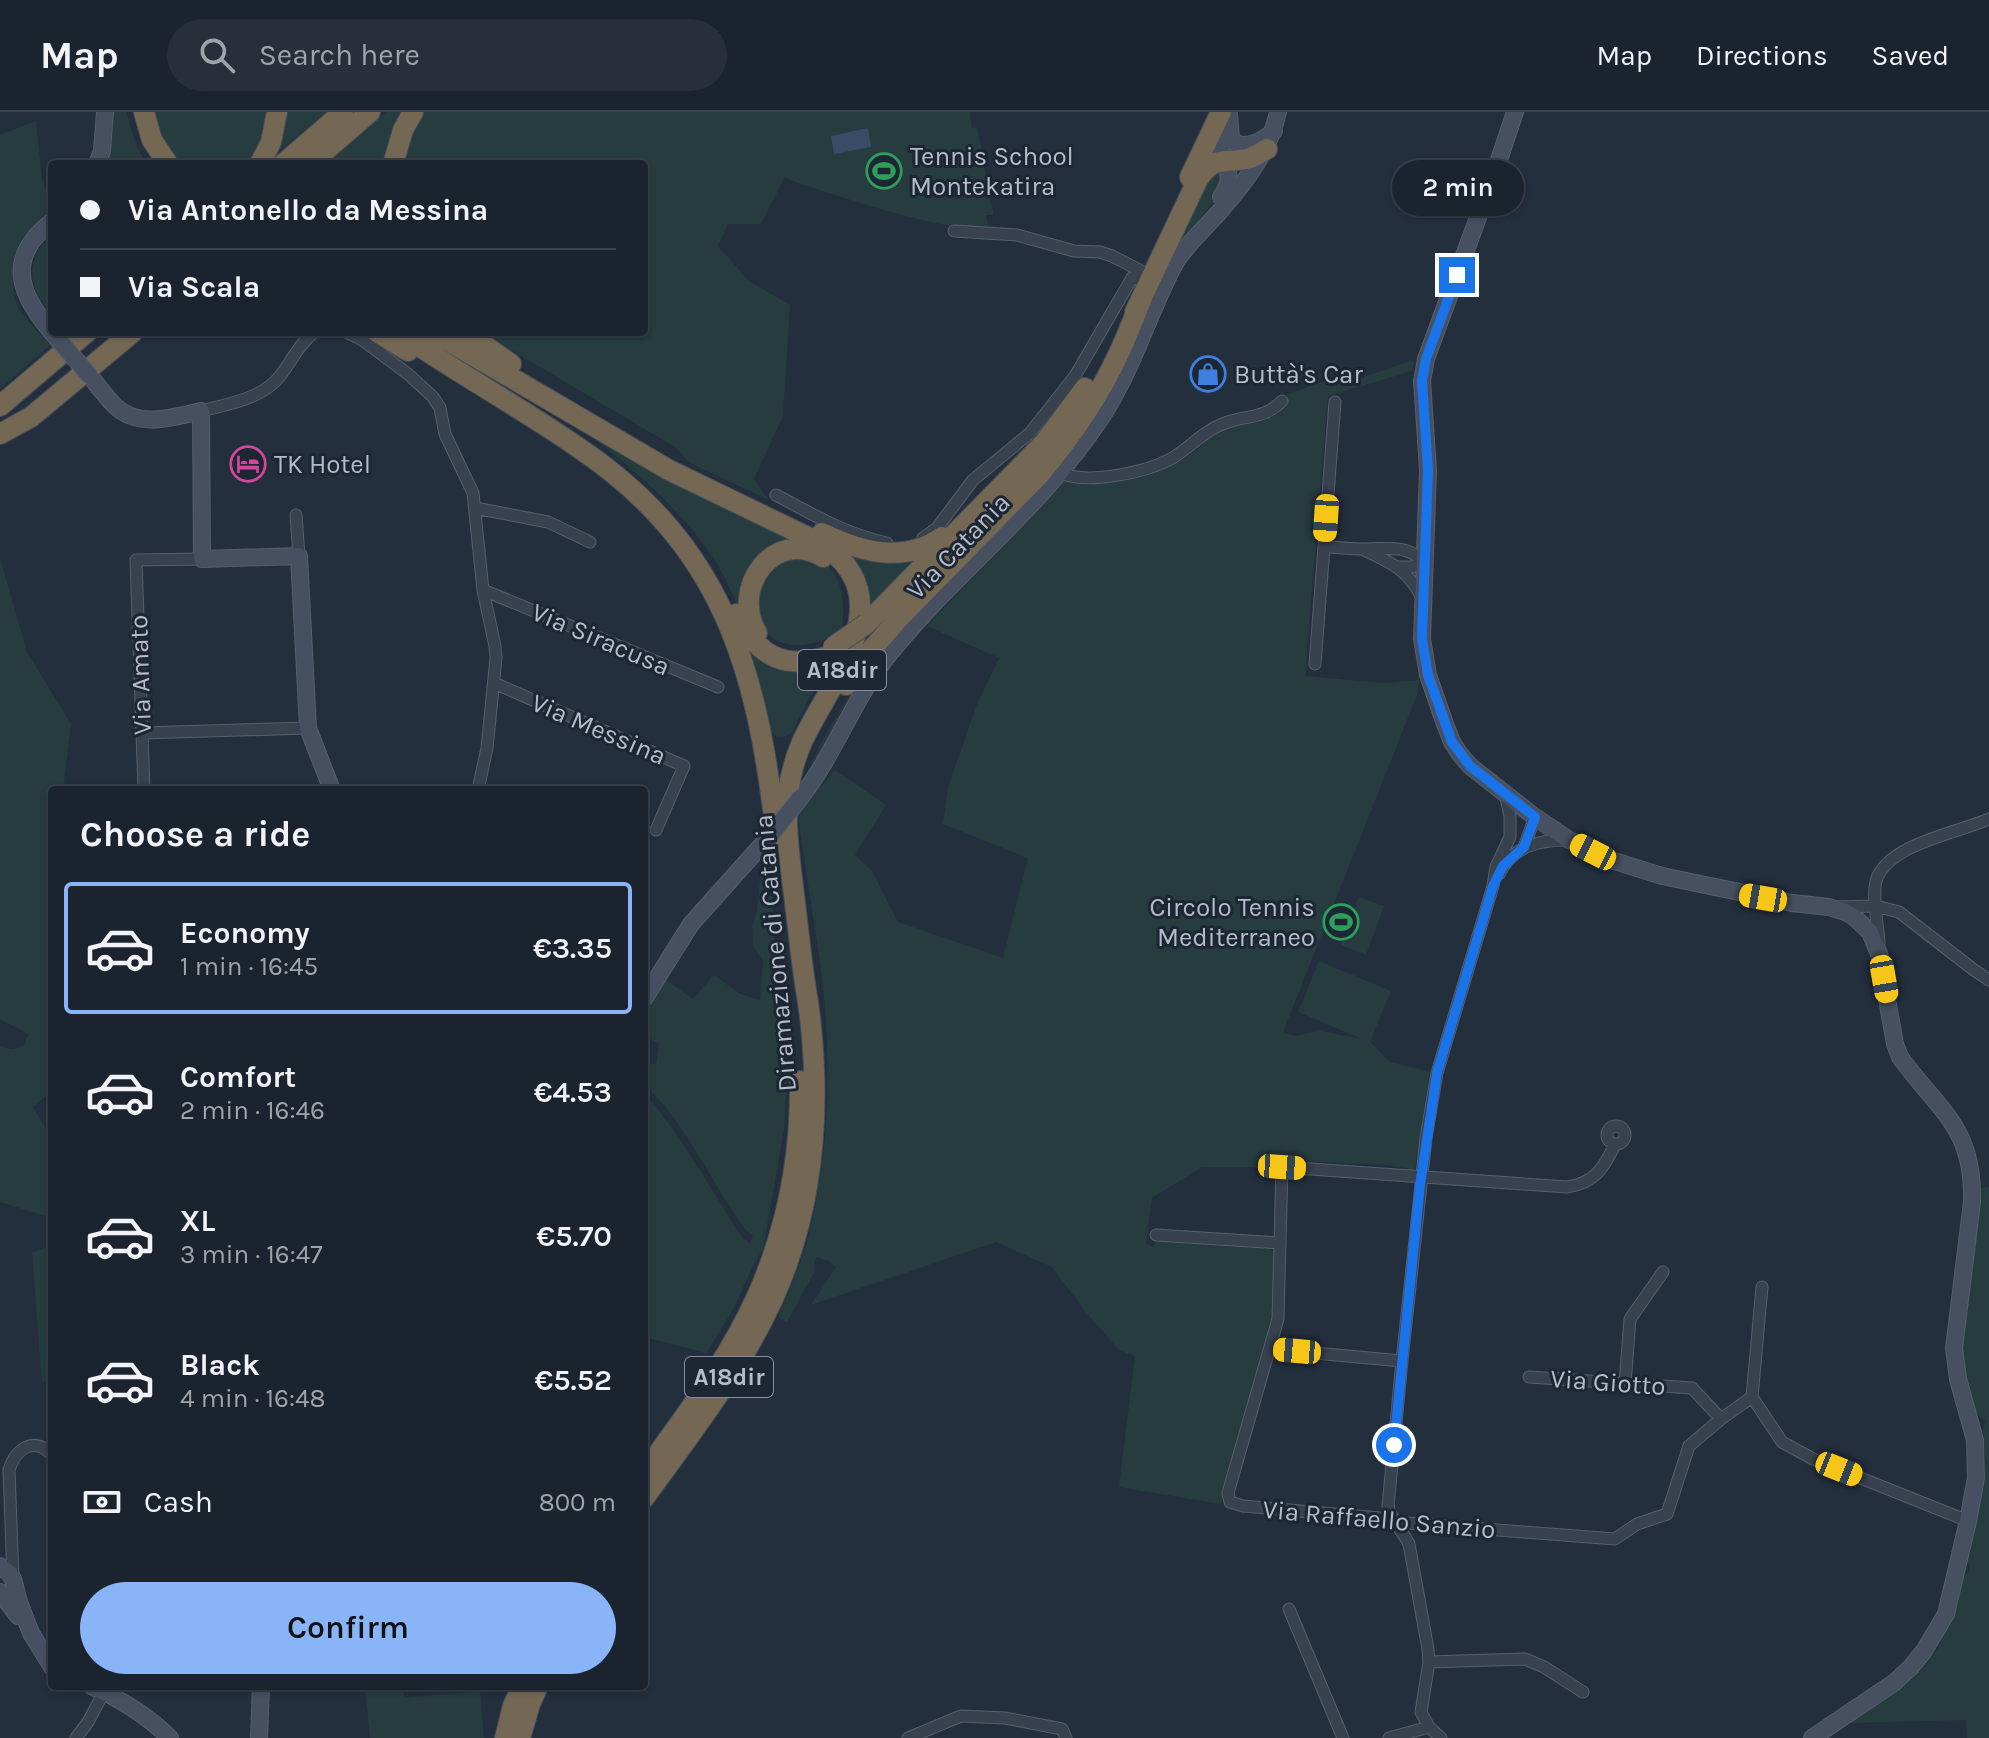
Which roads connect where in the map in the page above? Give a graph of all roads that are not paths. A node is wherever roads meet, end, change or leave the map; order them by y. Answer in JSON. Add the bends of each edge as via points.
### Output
{"nodes":[{"id":1,"x":105,"y":112,"type":"edge"},
{"id":2,"x":133,"y":112,"type":"edge"},
{"id":3,"x":144,"y":112,"type":"edge"},
{"id":4,"x":277,"y":112,"type":"edge"},
{"id":5,"x":343,"y":112,"type":"edge"},
{"id":6,"x":370,"y":112,"type":"edge"},
{"id":7,"x":413,"y":112,"type":"edge"},
{"id":8,"x":1221,"y":112,"type":"edge"},
{"id":9,"x":1229,"y":112,"type":"edge"},
{"id":10,"x":1515,"y":112,"type":"edge"},
{"id":11,"x":1274,"y":125,"type":"edge"},
{"id":12,"x":99,"y":160,"type":"edge"},
{"id":13,"x":154,"y":160,"type":"edge"},
{"id":14,"x":165,"y":160,"type":"edge"},
{"id":15,"x":262,"y":160,"type":"edge"},
{"id":16,"x":288,"y":160,"type":"edge"},
{"id":17,"x":315,"y":160,"type":"edge"},
{"id":18,"x":394,"y":160,"type":"edge"},
{"id":19,"x":1224,"y":160,"type":"junction"},
{"id":20,"x":48,"y":225,"type":"edge"},
{"id":21,"x":954,"y":231,"type":"dead end"},
{"id":22,"x":1194,"y":238,"type":"junction"},
{"id":23,"x":1143,"y":276,"type":"junction"},
{"id":24,"x":1141,"y":300,"type":"junction"},
{"id":25,"x":48,"y":328,"type":"edge"},
{"id":26,"x":55,"y":336,"type":"edge"},
{"id":27,"x":82,"y":336,"type":"edge"},
{"id":28,"x":110,"y":336,"type":"edge"},
{"id":29,"x":128,"y":336,"type":"edge"},
{"id":30,"x":309,"y":336,"type":"edge"},
{"id":31,"x":355,"y":336,"type":"edge"},
{"id":32,"x":383,"y":336,"type":"edge"},
{"id":33,"x":404,"y":336,"type":"edge"},
{"id":34,"x":417,"y":336,"type":"edge"},
{"id":35,"x":440,"y":336,"type":"edge"},
{"id":36,"x":471,"y":336,"type":"edge"},
{"id":37,"x":514,"y":381,"type":"junction"},
{"id":38,"x":1282,"y":401,"type":"dead end"},
{"id":39,"x":1335,"y":402,"type":"dead end"},
{"id":40,"x":0,"y":406,"type":"edge"},
{"id":41,"x":575,"y":408,"type":"junction"},
{"id":42,"x":201,"y":411,"type":"junction"},
{"id":43,"x":0,"y":432,"type":"edge"},
{"id":44,"x":628,"y":446,"type":"junction"},
{"id":45,"x":1061,"y":473,"type":"junction"},
{"id":46,"x":1003,"y":485,"type":"junction"},
{"id":47,"x":637,"y":494,"type":"junction"},
{"id":48,"x":776,"y":495,"type":"dead end"},
{"id":49,"x":475,"y":508,"type":"junction"},
{"id":50,"x":296,"y":515,"type":"dead end"},
{"id":51,"x":1426,"y":522,"type":"junction"},
{"id":52,"x":590,"y":542,"type":"dead end"},
{"id":53,"x":1324,"y":547,"type":"junction"},
{"id":54,"x":1402,"y":548,"type":"junction"},
{"id":55,"x":1364,"y":549,"type":"junction"},
{"id":56,"x":299,"y":556,"type":"junction"},
{"id":57,"x":202,"y":559,"type":"junction"},
{"id":58,"x":1425,"y":561,"type":"junction"},
{"id":59,"x":1396,"y":567,"type":"junction"},
{"id":60,"x":483,"y":590,"type":"junction"},
{"id":61,"x":1422,"y":598,"type":"junction"},
{"id":62,"x":866,"y":630,"type":"junction"},
{"id":63,"x":834,"y":650,"type":"junction"},
{"id":64,"x":1315,"y":664,"type":"dead end"},
{"id":65,"x":494,"y":683,"type":"junction"},
{"id":66,"x":718,"y":687,"type":"dead end"},
{"id":67,"x":308,"y":728,"type":"junction"},
{"id":68,"x":142,"y":733,"type":"junction"},
{"id":69,"x":144,"y":786,"type":"edge"},
{"id":70,"x":330,"y":786,"type":"edge"},
{"id":71,"x":479,"y":786,"type":"edge"},
{"id":72,"x":1505,"y":793,"type":"junction"},
{"id":73,"x":1535,"y":817,"type":"junction"},
{"id":74,"x":1989,"y":819,"type":"edge"},
{"id":75,"x":656,"y":830,"type":"dead end"},
{"id":76,"x":1510,"y":837,"type":"junction"},
{"id":77,"x":1569,"y":840,"type":"junction"},
{"id":78,"x":1524,"y":847,"type":"junction"},
{"id":79,"x":782,"y":866,"type":"junction"},
{"id":80,"x":1493,"y":886,"type":"junction"},
{"id":81,"x":1876,"y":906,"type":"junction"},
{"id":82,"x":1829,"y":907,"type":"junction"},
{"id":83,"x":1899,"y":912,"type":"junction"},
{"id":84,"x":1871,"y":924,"type":"junction"},
{"id":85,"x":1989,"y":980,"type":"edge"},
{"id":86,"x":648,"y":993,"type":"edge"},
{"id":87,"x":810,"y":1016,"type":"junction"},
{"id":88,"x":1615,"y":1144,"type":"dead end"},
{"id":89,"x":1421,"y":1177,"type":"junction"},
{"id":90,"x":1156,"y":1235,"type":"dead end"},
{"id":91,"x":1280,"y":1243,"type":"junction"},
{"id":92,"x":1663,"y":1272,"type":"dead end"},
{"id":93,"x":1762,"y":1287,"type":"dead end"},
{"id":94,"x":1271,"y":1349,"type":"junction"},
{"id":95,"x":1402,"y":1361,"type":"junction"},
{"id":96,"x":1529,"y":1377,"type":"dead end"},
{"id":97,"x":1625,"y":1384,"type":"junction"},
{"id":98,"x":1752,"y":1397,"type":"junction"},
{"id":99,"x":1721,"y":1419,"type":"junction"},
{"id":100,"x":48,"y":1451,"type":"edge"},
{"id":101,"x":648,"y":1467,"type":"edge"},
{"id":102,"x":648,"y":1492,"type":"edge"},
{"id":103,"x":1391,"y":1519,"type":"junction"},
{"id":104,"x":1968,"y":1521,"type":"junction"},
{"id":105,"x":11,"y":1540,"type":"junction"},
{"id":106,"x":1,"y":1557,"type":"edge"},
{"id":107,"x":13,"y":1579,"type":"junction"},
{"id":108,"x":0,"y":1592,"type":"edge"},
{"id":109,"x":1289,"y":1609,"type":"dead end"},
{"id":110,"x":31,"y":1633,"type":"junction"},
{"id":111,"x":48,"y":1661,"type":"edge"},
{"id":112,"x":1429,"y":1662,"type":"junction"},
{"id":113,"x":98,"y":1690,"type":"edge"},
{"id":114,"x":100,"y":1690,"type":"edge"},
{"id":115,"x":261,"y":1690,"type":"edge"},
{"id":116,"x":520,"y":1690,"type":"edge"},
{"id":117,"x":536,"y":1690,"type":"edge"},
{"id":118,"x":1583,"y":1692,"type":"dead end"},
{"id":119,"x":1429,"y":1727,"type":"junction"},
{"id":120,"x":259,"y":1731,"type":"edge"},
{"id":121,"x":76,"y":1738,"type":"edge"},
{"id":122,"x":170,"y":1738,"type":"edge"},
{"id":123,"x":249,"y":1738,"type":"edge"},
{"id":124,"x":505,"y":1738,"type":"edge"},
{"id":125,"x":520,"y":1738,"type":"edge"},
{"id":126,"x":908,"y":1738,"type":"edge"},
{"id":127,"x":1066,"y":1738,"type":"edge"},
{"id":128,"x":1343,"y":1738,"type":"edge"},
{"id":129,"x":1389,"y":1738,"type":"edge"},
{"id":130,"x":1441,"y":1738,"type":"edge"},
{"id":131,"x":1812,"y":1738,"type":"edge"}],
"edges":[{"from":1,"to":12,"type":"main road"},
{"from":2,"to":13,"type":"highway"},
{"from":3,"to":14,"type":"highway","via":[[152,140]]},
{"from":4,"to":15,"type":"highway"},
{"from":5,"to":16,"type":"highway"},
{"from":6,"to":17,"type":"highway"},
{"from":7,"to":18,"type":"highway"},
{"from":8,"to":19,"type":"main road"},
{"from":8,"to":23,"type":"highway"},
{"from":9,"to":11,"type":"main road","via":[[1235,144],[1253,145]]},
{"from":10,"to":51,"type":"main road","via":[[1426,359]]},
{"from":11,"to":19,"type":"highway","via":[[1253,157]]},
{"from":11,"to":22,"type":"main road","name":"Via Catania","via":[[1221,210]]},
{"from":19,"to":22,"type":"main road","via":[[1228,187]]},
{"from":19,"to":24,"type":"highway","via":[[1198,179]]},
{"from":20,"to":25,"type":"main road","bridge":true,"via":[[34,239],[22,265],[25,292]]},
{"from":21,"to":23,"type":"street","via":[[1017,235],[1074,251],[1100,252]]},
{"from":22,"to":45,"type":"main road","name":"Via Catania","via":[[1176,262],[1114,396]]},
{"from":23,"to":46,"type":"highway","via":[[1083,392]]},
{"from":23,"to":48,"type":"street","name":"Via Catania","via":[[1128,283],[1075,376],[1030,433],[973,480],[937,528],[923,538],[904,544],[869,540]]},
{"from":24,"to":62,"type":"highway","via":[[1097,382],[1066,426]]},
{"from":24,"to":87,"type":"highway","via":[[1119,354],[1065,443],[873,648],[806,759],[793,811]]},
{"from":26,"to":42,"type":"main road","bridge":true,"via":[[115,406],[132,417],[152,420]]},
{"from":27,"to":40,"type":"highway"},
{"from":28,"to":43,"type":"highway"},
{"from":29,"to":43,"type":"highway","via":[[31,417]]},
{"from":30,"to":42,"type":"street","via":[[278,379],[255,396]]},
{"from":31,"to":49,"type":"street","via":[[433,397]]},
{"from":32,"to":47,"type":"highway"},
{"from":33,"to":47,"type":"highway","name":"Diramazione di Catania","number":"A18dir","via":[[578,446]]},
{"from":34,"to":63,"type":"highway","via":[[583,437],[637,479],[694,540],[760,649],[778,659],[801,662],[821,659]]},
{"from":35,"to":37,"type":"highway","name":"Diramazione di Catania","number":"A18dir"},
{"from":36,"to":41,"type":"highway"},
{"from":37,"to":41,"type":"highway"},
{"from":37,"to":44,"type":"highway","name":"Diramazione di Catania","number":"A18dir"},
{"from":38,"to":45,"type":"street","via":[[1263,415],[1213,428],[1155,467],[1079,478]]},
{"from":39,"to":53,"type":"street"},
{"from":41,"to":44,"type":"highway"},
{"from":41,"to":46,"type":"highway","via":[[681,465],[864,550],[908,553],[930,545]]},
{"from":42,"to":57,"type":"main road"},
{"from":44,"to":87,"type":"highway","name":"Diramazione di Catania","number":"A18dir","via":[[824,545],[854,580],[860,613],[856,636],[802,743],[788,794],[789,848]]},
{"from":45,"to":86,"type":"main road","name":"Via Catania","bridge":true,"via":[[890,653],[801,797],[691,924]]},
{"from":46,"to":62,"type":"highway"},
{"from":47,"to":79,"type":"highway","name":"Diramazione di Catania","number":"A18dir","via":[[685,548],[734,636],[758,715]]},
{"from":49,"to":52,"type":"street","via":[[548,522]]},
{"from":49,"to":60,"type":"street"},
{"from":50,"to":56,"type":"street"},
{"from":51,"to":54,"type":"street","via":[[1418,537]]},
{"from":51,"to":58,"type":"main road"},
{"from":53,"to":55,"type":"street"},
{"from":53,"to":64,"type":"street"},
{"from":54,"to":55,"type":"street"},
{"from":54,"to":58,"type":"street"},
{"from":55,"to":59,"type":"street"},
{"from":56,"to":57,"type":"main road"},
{"from":56,"to":67,"type":"main road"},
{"from":57,"to":68,"type":"street","name":"Via Amato","via":[[136,560]]},
{"from":58,"to":59,"type":"street"},
{"from":58,"to":61,"type":"main road"},
{"from":59,"to":61,"type":"street","via":[[1412,579]]},
{"from":60,"to":65,"type":"street","via":[[495,646]]},
{"from":60,"to":66,"type":"street","name":"Via Siracusa"},
{"from":61,"to":72,"type":"main road","via":[[1428,675],[1452,742],[1470,766]]},
{"from":62,"to":63,"type":"highway","bridge":true},
{"from":63,"to":79,"type":"highway","via":[[794,654],[761,638],[751,620],[749,599],[755,574],[767,561],[792,549],[818,554],[839,573],[848,603],[840,650],[785,765]]},
{"from":65,"to":71,"type":"street"},
{"from":65,"to":75,"type":"street","name":"Via Messina","via":[[684,766]]},
{"from":67,"to":68,"type":"street"},
{"from":67,"to":70,"type":"main road"},
{"from":68,"to":69,"type":"street","name":"Via Amato"},
{"from":72,"to":73,"type":"main road"},
{"from":72,"to":76,"type":"street"},
{"from":73,"to":76,"type":"street"},
{"from":73,"to":77,"type":"main road"},
{"from":73,"to":78,"type":"street"},
{"from":74,"to":81,"type":"street","via":[[1915,846],[1886,864],[1876,881]]},
{"from":76,"to":80,"type":"street"},
{"from":77,"to":78,"type":"street"},
{"from":77,"to":82,"type":"main road","via":[[1662,876]]},
{"from":78,"to":80,"type":"street","via":[[1503,866]]},
{"from":79,"to":101,"type":"highway","name":"Diramazione di Catania","number":"A18dir","via":[[800,1094],[797,1154],[785,1219],[747,1316]]},
{"from":80,"to":89,"type":"street","via":[[1437,1073]]},
{"from":81,"to":82,"type":"street"},
{"from":81,"to":83,"type":"street"},
{"from":81,"to":84,"type":"street","via":[[1865,920]]},
{"from":82,"to":84,"type":"main road"},
{"from":83,"to":84,"type":"street"},
{"from":83,"to":85,"type":"street"},
{"from":84,"to":104,"type":"main road","via":[[1900,1057],[1955,1126],[1970,1161],[1972,1202],[1954,1348],[1977,1460]]},
{"from":87,"to":102,"type":"highway","name":"Diramazione di Catania","number":"A18dir","via":[[813,1146],[793,1245],[773,1299],[743,1355]]},
{"from":88,"to":89,"type":"street","name":"Via Raffaello Sanzio","via":[[1596,1175],[1579,1185]]},
{"from":89,"to":91,"type":"street","name":"Via Raffaello Sanzio","via":[[1282,1167]]},
{"from":89,"to":95,"type":"street"},
{"from":90,"to":91,"type":"street"},
{"from":91,"to":94,"type":"street","name":"Via Raffaello Sanzio","via":[[1279,1308]]},
{"from":92,"to":97,"type":"street","via":[[1630,1319]]},
{"from":93,"to":98,"type":"street"},
{"from":94,"to":95,"type":"street"},
{"from":94,"to":103,"type":"street","name":"Via Raffaello Sanzio","via":[[1228,1493],[1230,1502]]},
{"from":95,"to":103,"type":"street"},
{"from":96,"to":97,"type":"street","name":"Via Giotto"},
{"from":97,"to":99,"type":"street","name":"Via Giotto","via":[[1692,1388]]},
{"from":98,"to":99,"type":"street","name":"Via Raffaello Sanzio"},
{"from":98,"to":104,"type":"street","via":[[1782,1442]]},
{"from":99,"to":103,"type":"street","name":"Via Raffaello Sanzio","via":[[1689,1446],[1667,1514],[1615,1539]]},
{"from":100,"to":105,"type":"street","via":[[36,1446],[19,1450],[12,1460]]},
{"from":103,"to":112,"type":"street","via":[[1409,1544]]},
{"from":104,"to":131,"type":"main road","via":[[1946,1614],[1924,1651],[1895,1682]]},
{"from":105,"to":106,"type":"street"},
{"from":105,"to":107,"type":"street"},
{"from":106,"to":107,"type":"main road"},
{"from":107,"to":110,"type":"main road"},
{"from":108,"to":110,"type":"main road"},
{"from":109,"to":128,"type":"street"},
{"from":110,"to":111,"type":"main road"},
{"from":112,"to":118,"type":"street","via":[[1525,1659]]},
{"from":112,"to":119,"type":"street","via":[[1421,1712]]},
{"from":113,"to":121,"type":"street","via":[[88,1722]]},
{"from":114,"to":122,"type":"main road"},
{"from":115,"to":120,"type":"main road"},
{"from":116,"to":124,"type":"highway"},
{"from":117,"to":125,"type":"highway"},
{"from":119,"to":129,"type":"street"},
{"from":119,"to":130,"type":"street"},
{"from":120,"to":123,"type":"main road"},
{"from":126,"to":127,"type":"street","via":[[961,1716],[1062,1729]]}]}
